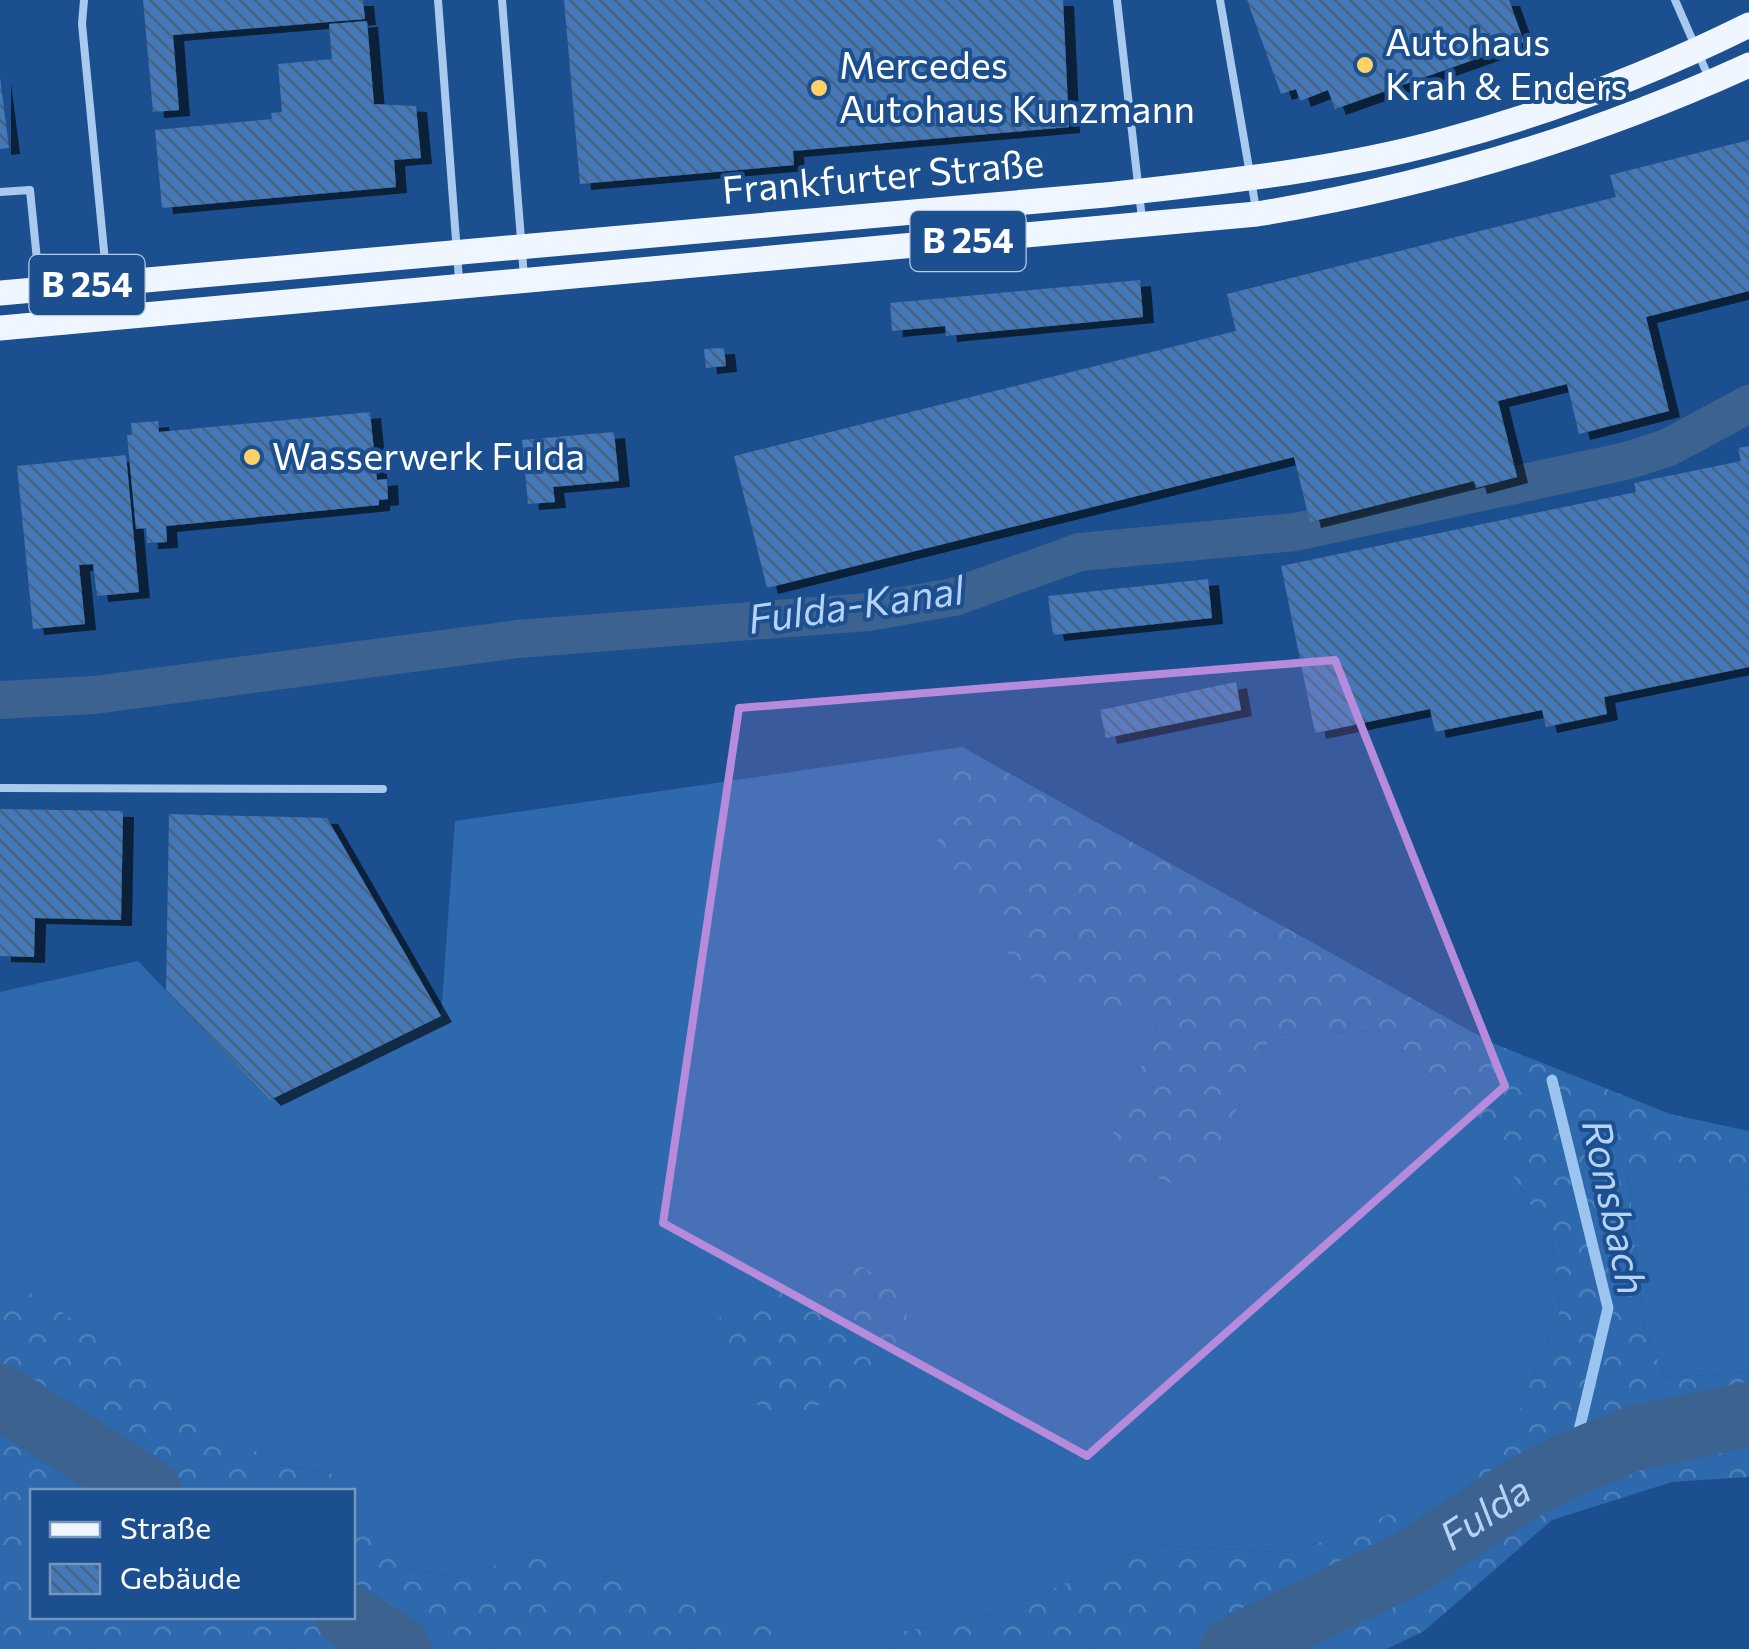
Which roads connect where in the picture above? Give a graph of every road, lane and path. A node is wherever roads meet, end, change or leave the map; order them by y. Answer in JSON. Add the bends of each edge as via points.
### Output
{"nodes":[{"id":1,"x":84,"y":0,"type":"edge"},
{"id":2,"x":438,"y":0,"type":"edge"},
{"id":3,"x":502,"y":0,"type":"edge"},
{"id":4,"x":1116,"y":0,"type":"edge"},
{"id":5,"x":1220,"y":0,"type":"edge"},
{"id":6,"x":1675,"y":0,"type":"edge"},
{"id":7,"x":1749,"y":25,"type":"edge"},
{"id":8,"x":1697,"y":51,"type":"junction"},
{"id":9,"x":1749,"y":65,"type":"edge"},
{"id":10,"x":1711,"y":82,"type":"junction"},
{"id":11,"x":1252,"y":178,"type":"junction"},
{"id":12,"x":1139,"y":191,"type":"junction"},
{"id":13,"x":0,"y":192,"type":"edge"},
{"id":14,"x":1257,"y":214,"type":"junction"},
{"id":15,"x":1143,"y":227,"type":"junction"},
{"id":16,"x":522,"y":246,"type":"junction"},
{"id":17,"x":457,"y":252,"type":"junction"},
{"id":18,"x":524,"y":281,"type":"junction"},
{"id":19,"x":107,"y":284,"type":"junction"},
{"id":20,"x":459,"y":287,"type":"junction"},
{"id":21,"x":40,"y":290,"type":"junction"},
{"id":22,"x":0,"y":294,"type":"edge"},
{"id":23,"x":110,"y":318,"type":"junction"},
{"id":24,"x":43,"y":324,"type":"junction"},
{"id":25,"x":0,"y":328,"type":"edge"},
{"id":26,"x":0,"y":788,"type":"edge"},
{"id":27,"x":384,"y":790,"type":"dead end"}],
"edges":[{"from":1,"to":19,"type":"lane"},
{"from":2,"to":17,"type":"lane"},
{"from":3,"to":16,"type":"lane"},
{"from":4,"to":12,"type":"lane"},
{"from":5,"to":11,"type":"lane"},
{"from":6,"to":8,"type":"lane"},
{"from":7,"to":8,"type":"main road","name":"Frankfurter Straße","number":"B 254"},
{"from":8,"to":10,"type":"lane"},
{"from":8,"to":11,"type":"main road","name":"Frankfurter Straße","number":"B 254","via":[[1573,102],[1441,142]]},
{"from":9,"to":10,"type":"main road","name":"Frankfurter Straße","number":"B 254"},
{"from":10,"to":14,"type":"main road","name":"Frankfurter Straße","number":"B 254","via":[[1605,126],[1450,175]]},
{"from":11,"to":12,"type":"main road","name":"Frankfurter Straße","number":"B 254"},
{"from":11,"to":14,"type":"lane"},
{"from":12,"to":15,"type":"lane"},
{"from":12,"to":16,"type":"main road","name":"Frankfurter Straße","number":"B 254"},
{"from":13,"to":21,"type":"lane","via":[[30,190]]},
{"from":14,"to":15,"type":"main road","name":"Frankfurter Straße","number":"B 254"},
{"from":15,"to":18,"type":"main road","name":"Frankfurter Straße","number":"B 254"},
{"from":16,"to":17,"type":"main road","name":"Frankfurter Straße","number":"B 254"},
{"from":16,"to":18,"type":"lane"},
{"from":17,"to":19,"type":"main road","name":"Frankfurter Straße","number":"B 254"},
{"from":17,"to":20,"type":"lane"},
{"from":18,"to":20,"type":"main road","name":"Frankfurter Straße","number":"B 254"},
{"from":19,"to":21,"type":"main road","name":"Frankfurter Straße","number":"B 254"},
{"from":19,"to":23,"type":"lane"},
{"from":20,"to":23,"type":"main road","name":"Frankfurter Straße","number":"B 254"},
{"from":21,"to":22,"type":"main road","name":"Frankfurter Straße","number":"B 254"},
{"from":21,"to":24,"type":"lane"},
{"from":23,"to":24,"type":"main road","name":"Frankfurter Straße","number":"B 254"},
{"from":24,"to":25,"type":"main road","name":"Frankfurter Straße","number":"B 254"},
{"from":26,"to":27,"type":"lane"}]}
